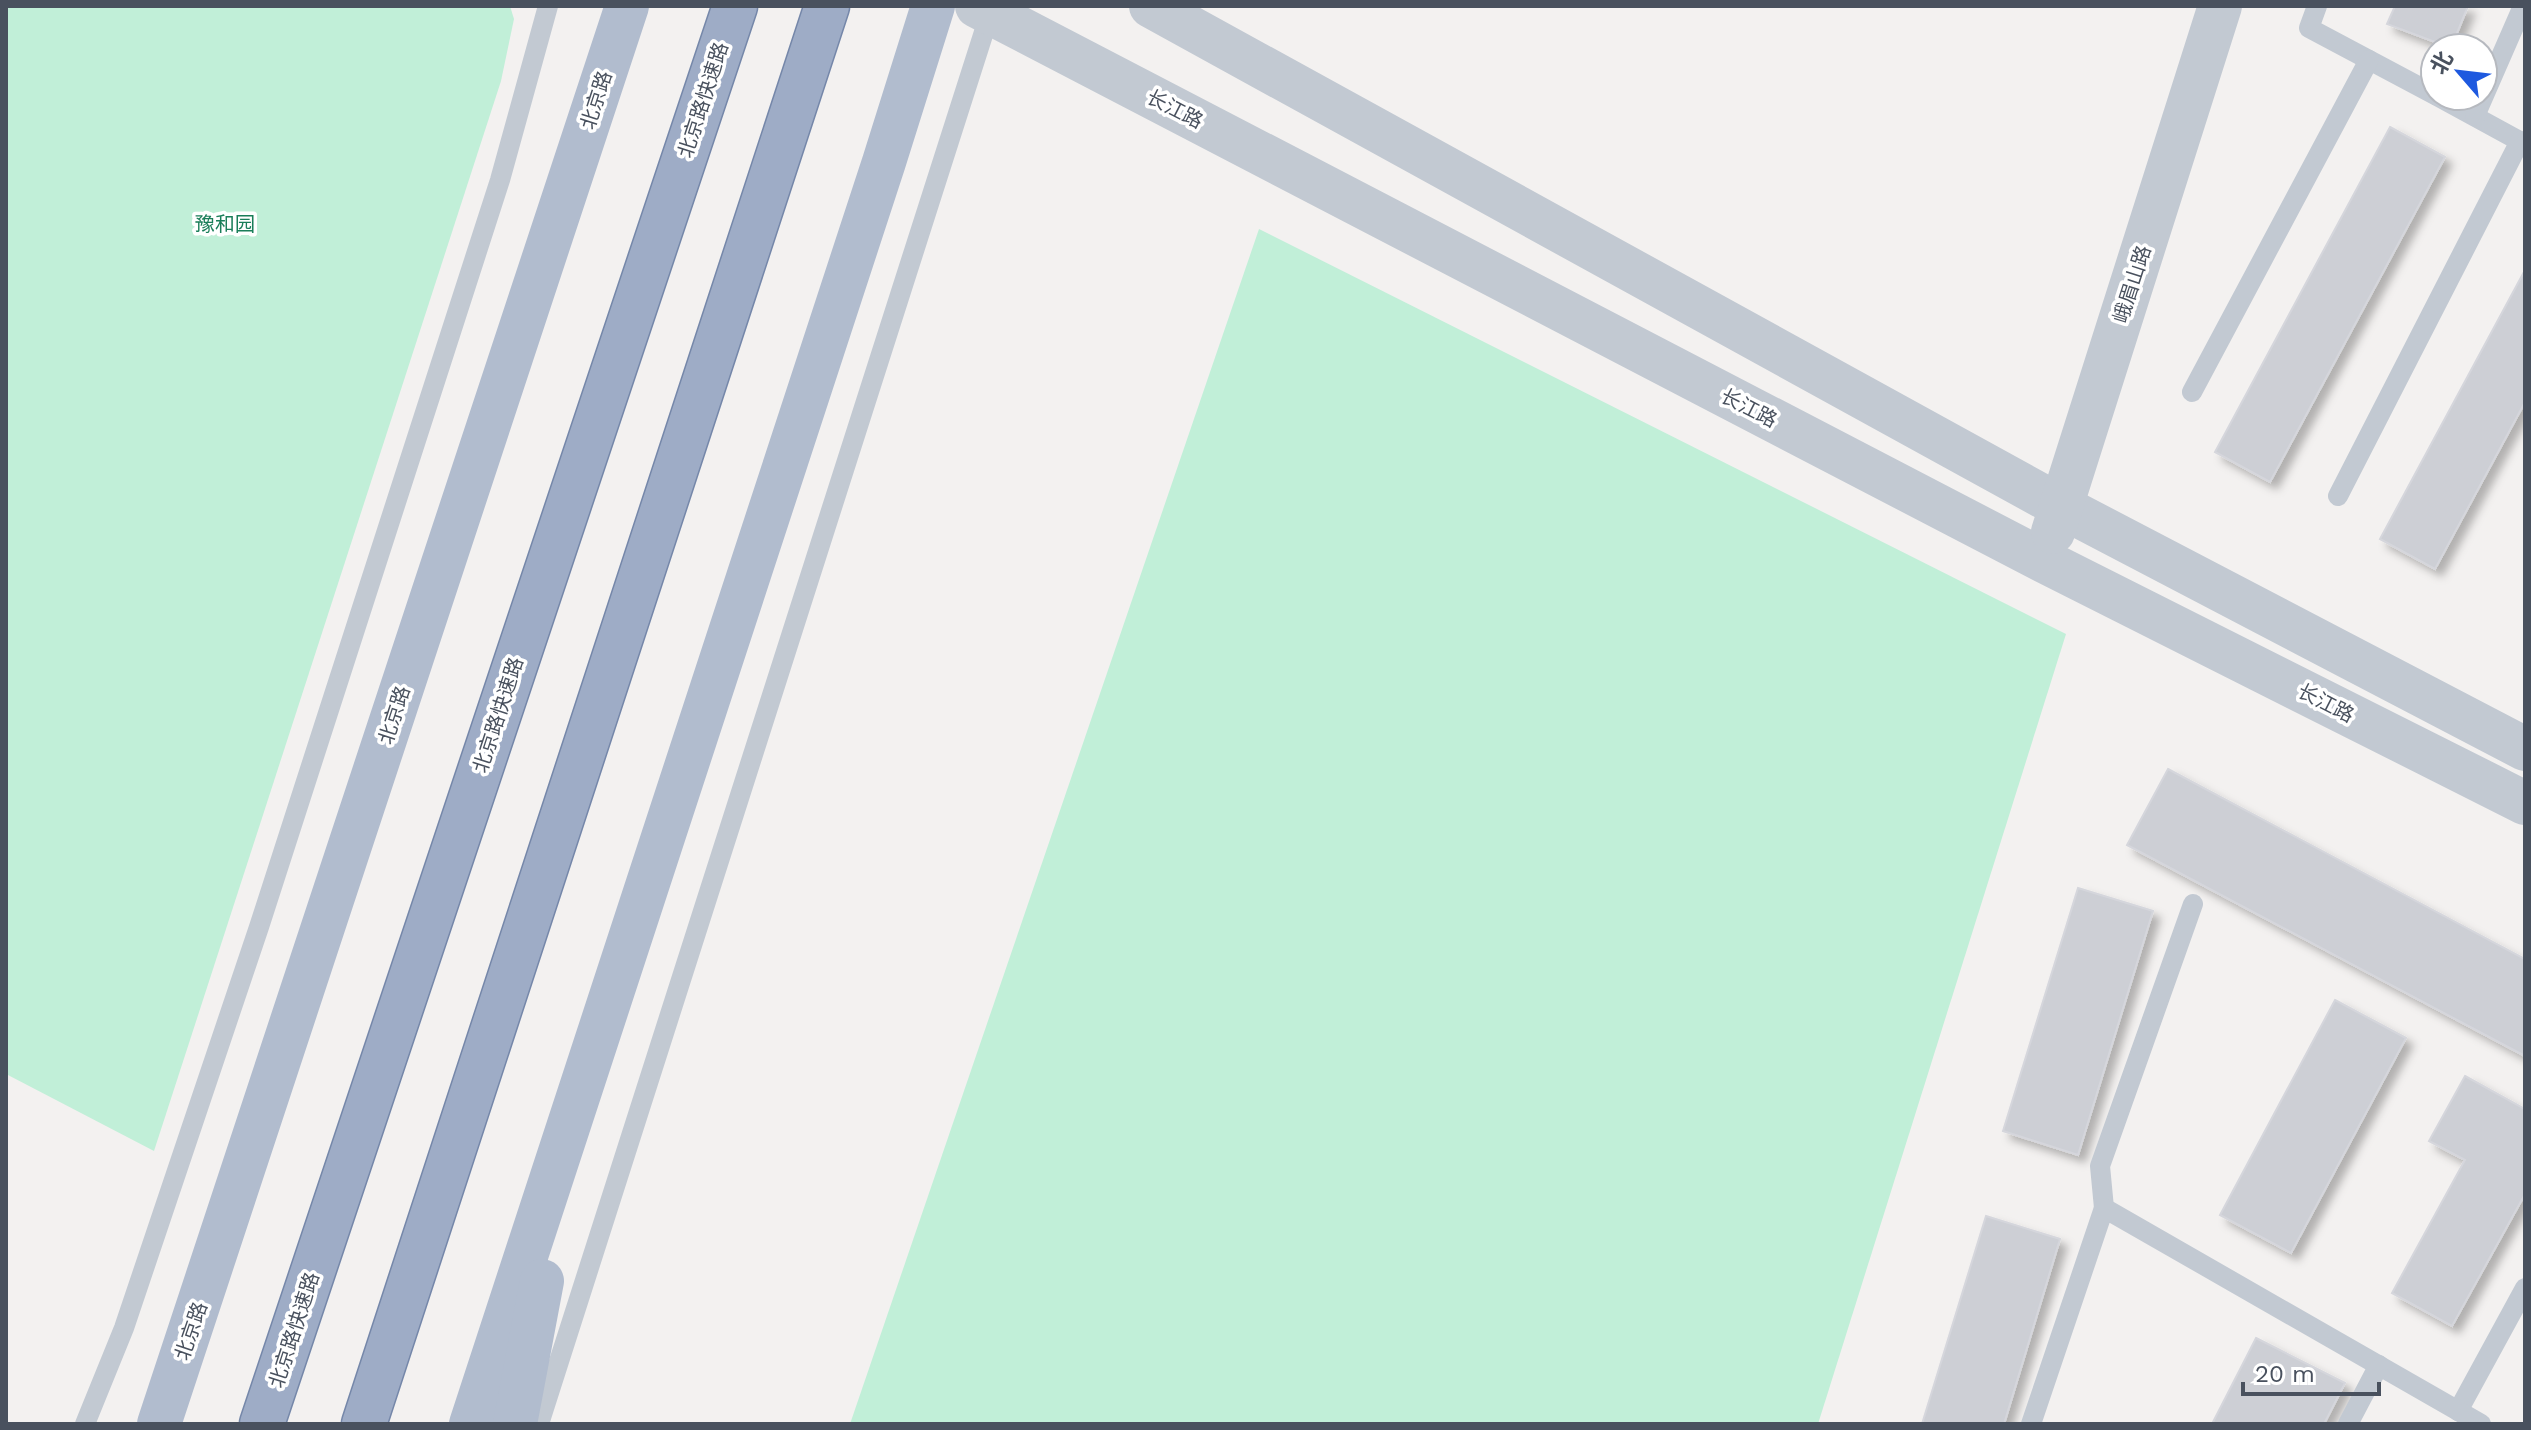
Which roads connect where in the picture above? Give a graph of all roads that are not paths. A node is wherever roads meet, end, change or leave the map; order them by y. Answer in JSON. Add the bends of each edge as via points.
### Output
{"nodes":[{"id":1,"x":548,"y":6,"type":"edge"},
{"id":2,"x":627,"y":6,"type":"edge"},
{"id":3,"x":735,"y":6,"type":"edge"},
{"id":4,"x":827,"y":6,"type":"edge"},
{"id":5,"x":933,"y":6,"type":"edge"},
{"id":6,"x":1151,"y":6,"type":"edge"},
{"id":7,"x":2220,"y":6,"type":"edge"},
{"id":8,"x":2317,"y":6,"type":"edge"},
{"id":9,"x":2523,"y":6,"type":"edge"},
{"id":10,"x":986,"y":8,"type":"edge"},
{"id":11,"x":2369,"y":60,"type":"junction"},
{"id":12,"x":2419,"y":87,"type":"edge"},
{"id":13,"x":2467,"y":112,"type":"edge"},
{"id":14,"x":2475,"y":116,"type":"junction"},
{"id":15,"x":2523,"y":142,"type":"edge"},
{"id":16,"x":2192,"y":392,"type":"dead end"},
{"id":17,"x":2338,"y":496,"type":"dead end"},
{"id":18,"x":2062,"y":507,"type":"junction"},
{"id":19,"x":2044,"y":561,"type":"junction"},
{"id":20,"x":2525,"y":749,"type":"edge"},
{"id":21,"x":2525,"y":803,"type":"edge"},
{"id":22,"x":2193,"y":904,"type":"dead end"},
{"id":23,"x":578,"y":1096,"type":"junction"},
{"id":24,"x":2104,"y":1208,"type":"junction"},
{"id":25,"x":2525,"y":1288,"type":"edge"},
{"id":26,"x":204,"y":1291,"type":"junction"},
{"id":27,"x":2379,"y":1365,"type":"junction"},
{"id":28,"x":2458,"y":1411,"type":"junction"},
{"id":29,"x":85,"y":1424,"type":"edge"},
{"id":30,"x":140,"y":1424,"type":"edge"},
{"id":31,"x":159,"y":1424,"type":"edge"},
{"id":32,"x":262,"y":1424,"type":"edge"},
{"id":33,"x":364,"y":1424,"type":"edge"},
{"id":34,"x":471,"y":1424,"type":"edge"},
{"id":35,"x":515,"y":1424,"type":"edge"},
{"id":36,"x":539,"y":1424,"type":"edge"},
{"id":37,"x":2031,"y":1424,"type":"edge"},
{"id":38,"x":2348,"y":1424,"type":"edge"},
{"id":39,"x":2481,"y":1424,"type":"edge"}],
"edges":[{"from":1,"to":29,"type":"lane","via":[[500,180],[259,927],[124,1328]]},
{"from":2,"to":26,"type":"main road","name":"北京路"},
{"from":3,"to":32,"type":"highway","name":"北京路快速路"},
{"from":4,"to":33,"type":"highway"},
{"from":5,"to":23,"type":"main road"},
{"from":6,"to":18,"type":"street"},
{"from":7,"to":18,"type":"street","name":"峨眉山路"},
{"from":8,"to":11,"type":"lane","via":[[2309,28]]},
{"from":9,"to":14,"type":"lane"},
{"from":10,"to":19,"type":"street","name":"长江路"},
{"from":10,"to":36,"type":"lane"},
{"from":11,"to":12,"type":"lane"},
{"from":11,"to":16,"type":"lane"},
{"from":13,"to":14,"type":"lane"},
{"from":14,"to":15,"type":"lane"},
{"from":15,"to":17,"type":"lane"},
{"from":18,"to":19,"type":"street","name":"峨眉山路"},
{"from":18,"to":20,"type":"street"},
{"from":19,"to":21,"type":"street","name":"长江路"},
{"from":22,"to":24,"type":"lane","via":[[2100,1166]]},
{"from":23,"to":34,"type":"main road"},
{"from":23,"to":35,"type":"main road"},
{"from":24,"to":27,"type":"lane"},
{"from":24,"to":37,"type":"lane"},
{"from":25,"to":28,"type":"lane"},
{"from":26,"to":30,"type":"main road"},
{"from":26,"to":31,"type":"main road","name":"北京路"},
{"from":27,"to":28,"type":"lane"},
{"from":27,"to":38,"type":"lane"},
{"from":28,"to":39,"type":"lane"}]}
